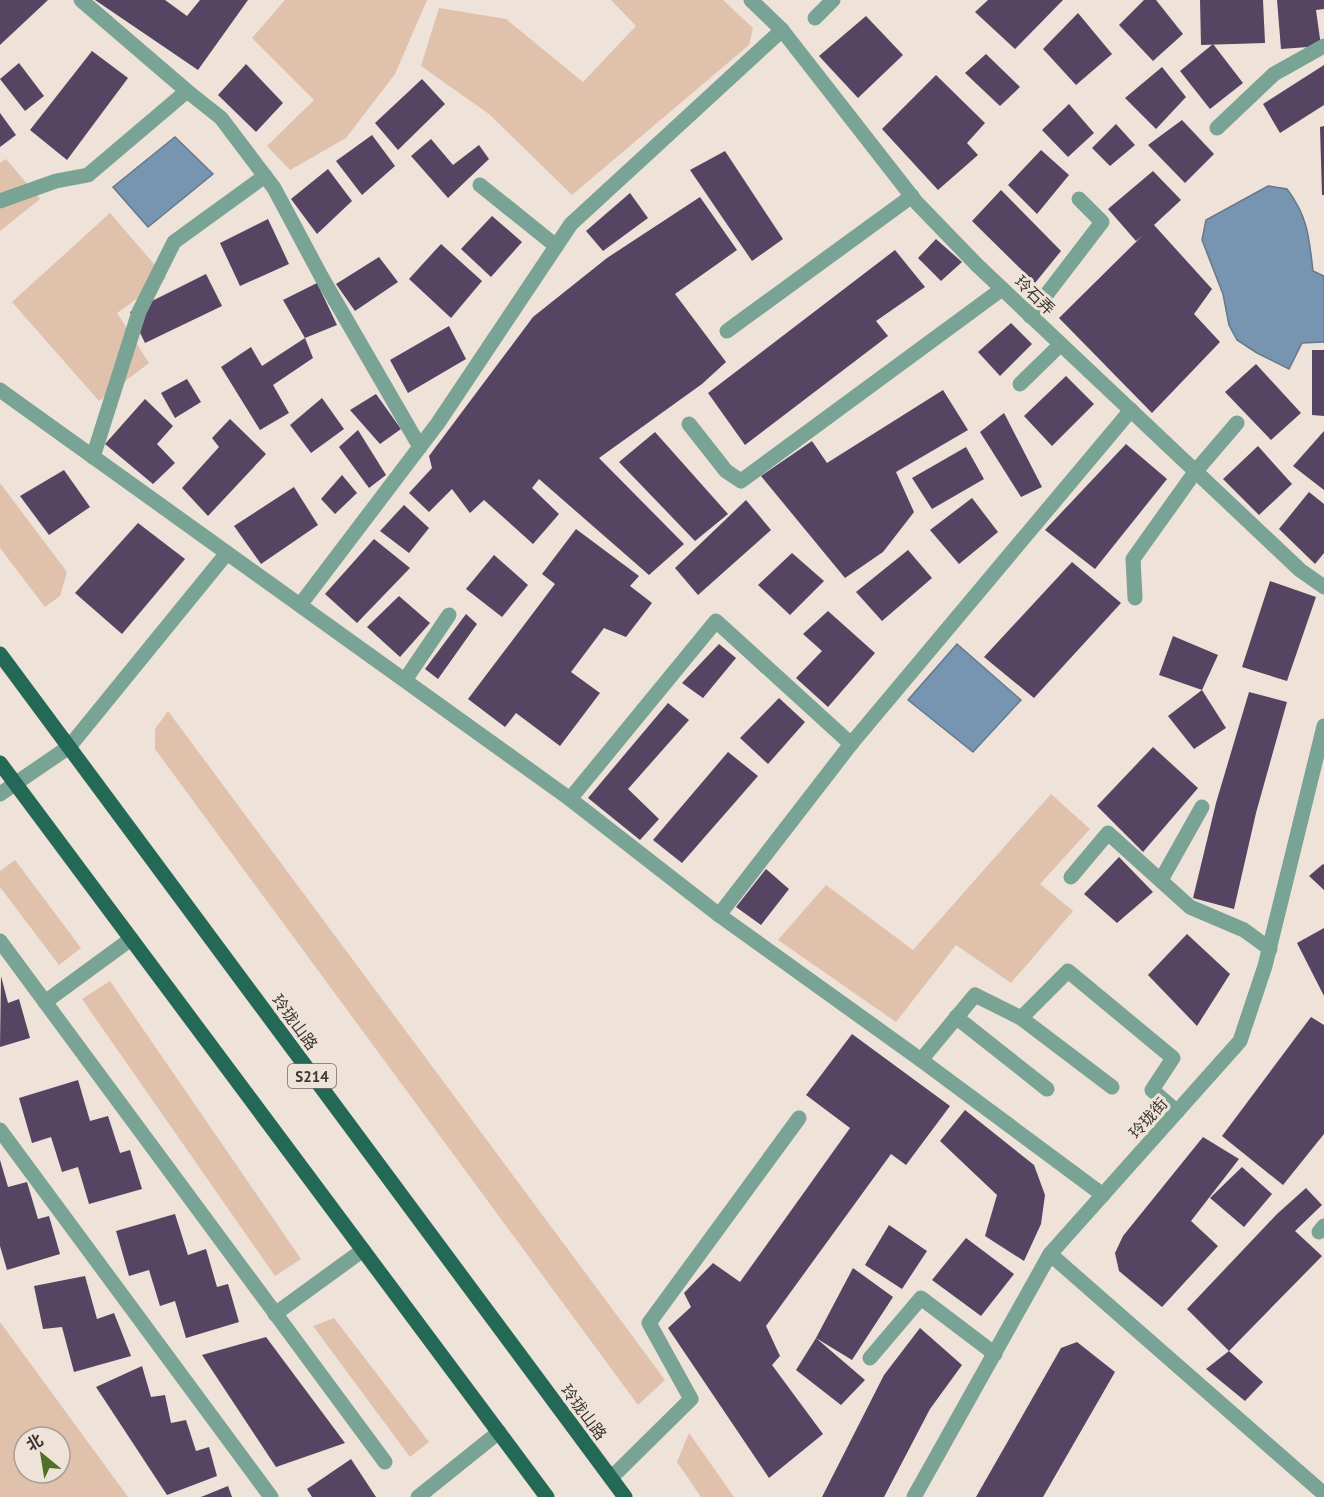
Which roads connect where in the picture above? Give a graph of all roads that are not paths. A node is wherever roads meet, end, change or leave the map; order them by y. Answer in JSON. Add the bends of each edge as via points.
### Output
{"nodes":[{"id":1,"x":81,"y":0,"type":"edge"},
{"id":2,"x":751,"y":0,"type":"edge"},
{"id":3,"x":833,"y":0,"type":"edge"},
{"id":4,"x":815,"y":18,"type":"dead end"},
{"id":5,"x":782,"y":30,"type":"junction"},
{"id":6,"x":1324,"y":46,"type":"edge"},
{"id":7,"x":188,"y":91,"type":"junction"},
{"id":8,"x":1217,"y":128,"type":"dead end"},
{"id":9,"x":265,"y":176,"type":"junction"},
{"id":10,"x":480,"y":184,"type":"dead end"},
{"id":11,"x":912,"y":196,"type":"junction"},
{"id":12,"x":1079,"y":199,"type":"dead end"},
{"id":13,"x":0,"y":201,"type":"edge"},
{"id":14,"x":556,"y":246,"type":"junction"},
{"id":15,"x":1002,"y":290,"type":"junction"},
{"id":16,"x":1030,"y":316,"type":"junction"},
{"id":17,"x":727,"y":331,"type":"dead end"},
{"id":18,"x":1060,"y":345,"type":"junction"},
{"id":19,"x":1020,"y":384,"type":"dead end"},
{"id":20,"x":0,"y":390,"type":"edge"},
{"id":21,"x":1131,"y":410,"type":"junction"},
{"id":22,"x":1238,"y":423,"type":"dead end"},
{"id":23,"x":689,"y":424,"type":"dead end"},
{"id":24,"x":420,"y":447,"type":"junction"},
{"id":25,"x":93,"y":457,"type":"junction"},
{"id":26,"x":1195,"y":472,"type":"junction"},
{"id":27,"x":227,"y":553,"type":"junction"},
{"id":28,"x":1324,"y":587,"type":"edge"},
{"id":29,"x":1135,"y":598,"type":"dead end"},
{"id":30,"x":300,"y":605,"type":"junction"},
{"id":31,"x":449,"y":615,"type":"dead end"},
{"id":32,"x":0,"y":654,"type":"edge"},
{"id":33,"x":405,"y":680,"type":"junction"},
{"id":34,"x":1324,"y":726,"type":"edge"},
{"id":35,"x":851,"y":744,"type":"junction"},
{"id":36,"x":69,"y":747,"type":"junction"},
{"id":37,"x":0,"y":763,"type":"edge"},
{"id":38,"x":15,"y":783,"type":"junction"},
{"id":39,"x":0,"y":794,"type":"edge"},
{"id":40,"x":570,"y":799,"type":"junction"},
{"id":41,"x":1202,"y":807,"type":"dead end"},
{"id":42,"x":1071,"y":877,"type":"dead end"},
{"id":43,"x":1161,"y":880,"type":"junction"},
{"id":44,"x":719,"y":915,"type":"junction"},
{"id":45,"x":131,"y":939,"type":"junction"},
{"id":46,"x":0,"y":941,"type":"edge"},
{"id":47,"x":1270,"y":949,"type":"junction"},
{"id":48,"x":45,"y":1002,"type":"junction"},
{"id":49,"x":956,"y":1017,"type":"junction"},
{"id":50,"x":1021,"y":1018,"type":"junction"},
{"id":51,"x":921,"y":1060,"type":"junction"},
{"id":52,"x":1112,"y":1087,"type":"dead end"},
{"id":53,"x":1047,"y":1089,"type":"dead end"},
{"id":54,"x":1177,"y":1112,"type":"junction"},
{"id":55,"x":799,"y":1118,"type":"dead end"},
{"id":56,"x":0,"y":1130,"type":"edge"},
{"id":57,"x":1102,"y":1195,"type":"junction"},
{"id":58,"x":363,"y":1250,"type":"junction"},
{"id":59,"x":1050,"y":1254,"type":"junction"},
{"id":60,"x":275,"y":1314,"type":"junction"},
{"id":61,"x":995,"y":1354,"type":"junction"},
{"id":62,"x":870,"y":1358,"type":"dead end"},
{"id":63,"x":499,"y":1432,"type":"junction"},
{"id":64,"x":385,"y":1462,"type":"dead end"},
{"id":65,"x":611,"y":1478,"type":"junction"},
{"id":66,"x":1324,"y":1494,"type":"edge"},
{"id":67,"x":271,"y":1497,"type":"edge"},
{"id":68,"x":418,"y":1497,"type":"edge"},
{"id":69,"x":547,"y":1497,"type":"edge"},
{"id":70,"x":625,"y":1497,"type":"edge"},
{"id":71,"x":914,"y":1497,"type":"edge"}],
"edges":[{"from":1,"to":7,"type":"street"},
{"from":2,"to":5,"type":"street","name":"玲石弄"},
{"from":3,"to":4,"type":"street"},
{"from":5,"to":11,"type":"street","name":"玲石弄"},
{"from":5,"to":14,"type":"street","via":[[571,224]]},
{"from":6,"to":8,"type":"street","via":[[1274,74]]},
{"from":7,"to":9,"type":"street","via":[[221,118]]},
{"from":7,"to":13,"type":"street","via":[[88,175],[56,181]]},
{"from":9,"to":24,"type":"street"},
{"from":9,"to":25,"type":"street","via":[[174,242],[139,312]]},
{"from":10,"to":14,"type":"street"},
{"from":11,"to":15,"type":"street","name":"玲石弄"},
{"from":11,"to":17,"type":"street"},
{"from":12,"to":16,"type":"street","via":[[1102,222]]},
{"from":14,"to":24,"type":"street"},
{"from":15,"to":16,"type":"street","name":"玲石弄"},
{"from":15,"to":23,"type":"street","via":[[741,481],[726,471]]},
{"from":16,"to":18,"type":"street","name":"玲石弄"},
{"from":18,"to":19,"type":"street"},
{"from":18,"to":21,"type":"street","name":"玲石弄"},
{"from":20,"to":25,"type":"street"},
{"from":21,"to":26,"type":"street","name":"玲石弄"},
{"from":21,"to":35,"type":"street"},
{"from":22,"to":26,"type":"street"},
{"from":24,"to":30,"type":"street"},
{"from":25,"to":27,"type":"street"},
{"from":26,"to":28,"type":"street","name":"玲石弄","via":[[1300,570]]},
{"from":26,"to":29,"type":"street","via":[[1133,559]]},
{"from":27,"to":30,"type":"street"},
{"from":27,"to":36,"type":"street"},
{"from":30,"to":33,"type":"street"},
{"from":31,"to":33,"type":"street"},
{"from":32,"to":36,"type":"main road","name":"玲珑山路","number":"S214"},
{"from":33,"to":40,"type":"street"},
{"from":34,"to":47,"type":"street","name":"玲珑街"},
{"from":35,"to":40,"type":"street","via":[[716,621]]},
{"from":35,"to":44,"type":"street"},
{"from":36,"to":38,"type":"street"},
{"from":36,"to":65,"type":"main road","name":"玲珑山路","number":"S214"},
{"from":37,"to":38,"type":"main road"},
{"from":38,"to":39,"type":"street"},
{"from":38,"to":45,"type":"main road"},
{"from":40,"to":44,"type":"street"},
{"from":41,"to":43,"type":"street"},
{"from":42,"to":43,"type":"street","via":[[1108,833]]},
{"from":43,"to":47,"type":"street","via":[[1190,907],[1244,930]]},
{"from":44,"to":51,"type":"street"},
{"from":45,"to":48,"type":"street"},
{"from":45,"to":58,"type":"main road"},
{"from":46,"to":48,"type":"street"},
{"from":47,"to":54,"type":"street","name":"玲珑街","via":[[1240,1041]]},
{"from":48,"to":60,"type":"street"},
{"from":49,"to":50,"type":"street","via":[[975,995]]},
{"from":49,"to":51,"type":"street"},
{"from":49,"to":53,"type":"street"},
{"from":50,"to":52,"type":"street"},
{"from":50,"to":54,"type":"street","via":[[1068,970],[1173,1058],[1152,1090]]},
{"from":51,"to":57,"type":"street"},
{"from":54,"to":57,"type":"street","name":"玲珑街"},
{"from":55,"to":65,"type":"street","via":[[649,1323],[691,1399]]},
{"from":56,"to":67,"type":"street"},
{"from":57,"to":59,"type":"street","name":"玲珑街"},
{"from":58,"to":60,"type":"street"},
{"from":58,"to":63,"type":"main road"},
{"from":59,"to":61,"type":"street","name":"玲珑街"},
{"from":59,"to":66,"type":"street"},
{"from":60,"to":64,"type":"street"},
{"from":61,"to":62,"type":"street","via":[[921,1298]]},
{"from":61,"to":71,"type":"street","name":"玲珑街"},
{"from":63,"to":68,"type":"street"},
{"from":63,"to":69,"type":"main road"},
{"from":65,"to":70,"type":"main road","name":"玲珑山路","number":"S214"}]}
